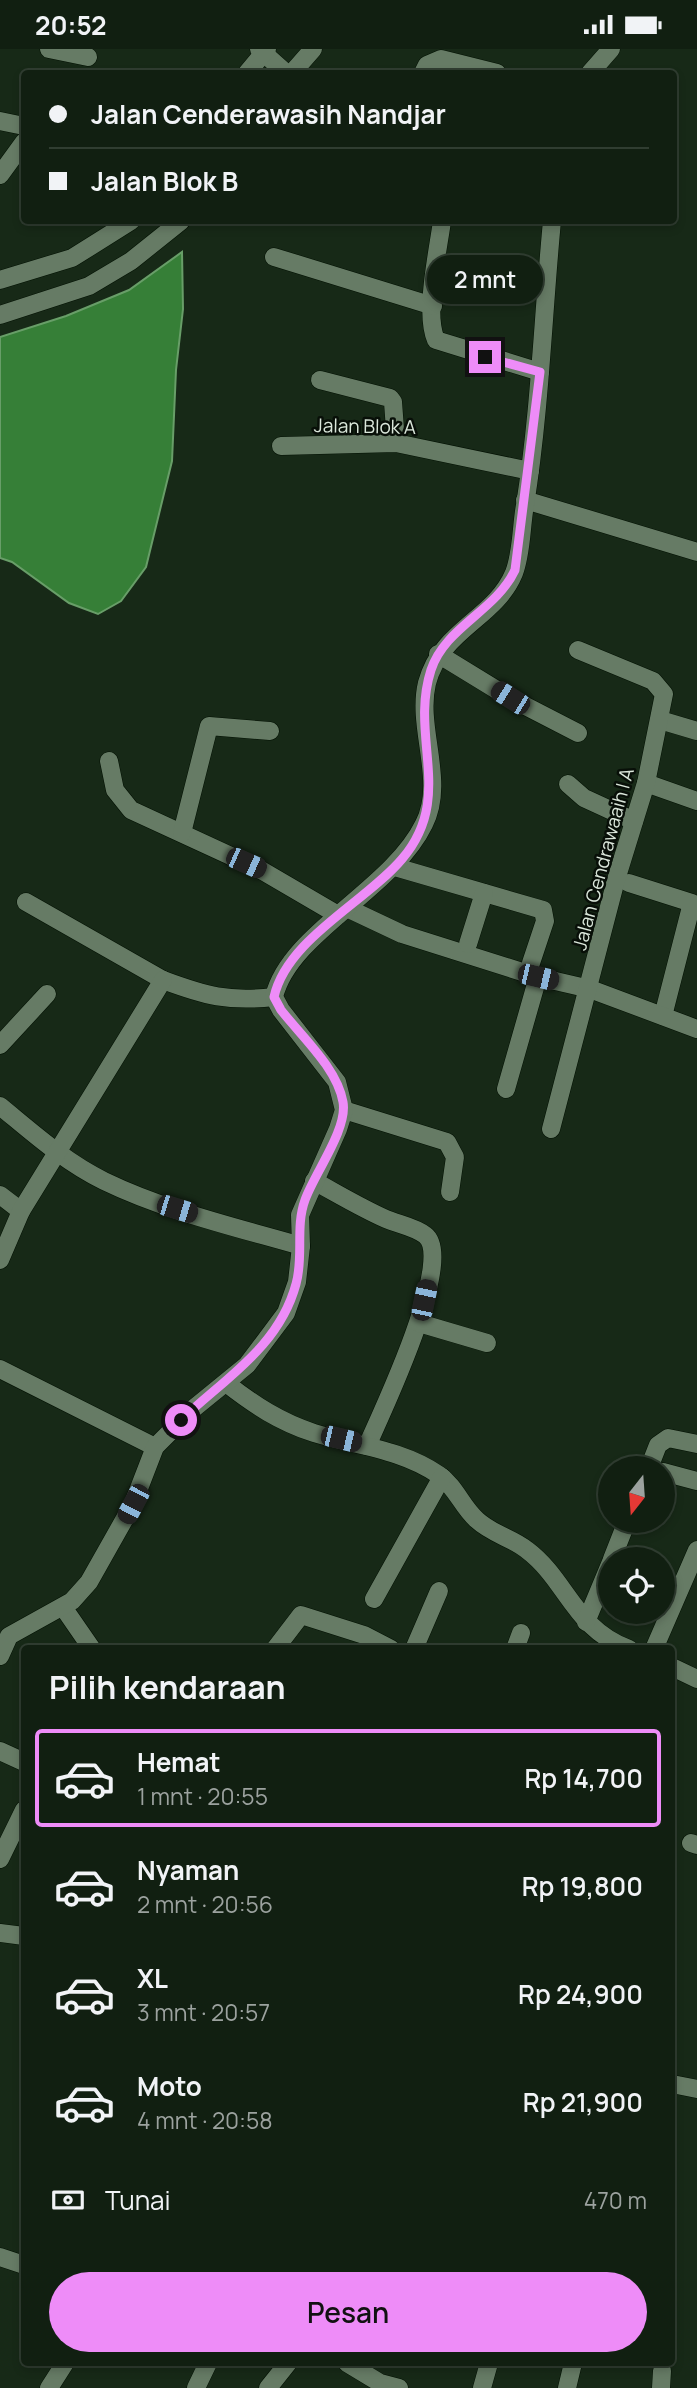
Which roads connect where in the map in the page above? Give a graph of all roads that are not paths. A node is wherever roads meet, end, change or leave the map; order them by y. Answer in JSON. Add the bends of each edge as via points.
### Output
{"nodes":[{"id":1,"x":50,"y":49,"type":"edge"},
{"id":2,"x":313,"y":49,"type":"edge"},
{"id":3,"x":611,"y":49,"type":"edge"},
{"id":4,"x":263,"y":51,"type":"edge"},
{"id":5,"x":91,"y":53,"type":"edge"},
{"id":6,"x":78,"y":70,"type":"edge"},
{"id":7,"x":249,"y":70,"type":"edge"},
{"id":8,"x":283,"y":70,"type":"edge"},
{"id":9,"x":295,"y":70,"type":"edge"},
{"id":10,"x":426,"y":70,"type":"edge"},
{"id":11,"x":474,"y":70,"type":"edge"},
{"id":12,"x":593,"y":70,"type":"edge"},
{"id":13,"x":0,"y":121,"type":"edge"},
{"id":14,"x":21,"y":125,"type":"edge"},
{"id":15,"x":21,"y":146,"type":"edge"},
{"id":16,"x":0,"y":175,"type":"edge"},
{"id":17,"x":126,"y":224,"type":"edge"},
{"id":18,"x":177,"y":224,"type":"edge"},
{"id":19,"x":442,"y":224,"type":"edge"},
{"id":20,"x":552,"y":224,"type":"edge"},
{"id":21,"x":274,"y":257,"type":"dead end"},
{"id":22,"x":0,"y":280,"type":"edge"},
{"id":23,"x":432,"y":306,"type":"junction"},
{"id":24,"x":0,"y":315,"type":"edge"},
{"id":25,"x":540,"y":372,"type":"junction"},
{"id":26,"x":320,"y":380,"type":"dead end"},
{"id":27,"x":396,"y":443,"type":"junction"},
{"id":28,"x":281,"y":446,"type":"dead end"},
{"id":29,"x":530,"y":471,"type":"junction"},
{"id":30,"x":525,"y":501,"type":"junction"},
{"id":31,"x":697,"y":552,"type":"edge"},
{"id":32,"x":578,"y":650,"type":"dead end"},
{"id":33,"x":438,"y":654,"type":"junction"},
{"id":34,"x":660,"y":720,"type":"junction"},
{"id":35,"x":270,"y":731,"type":"dead end"},
{"id":36,"x":697,"y":731,"type":"edge"},
{"id":37,"x":578,"y":733,"type":"dead end"},
{"id":38,"x":109,"y":761,"type":"dead end"},
{"id":39,"x":646,"y":783,"type":"junction"},
{"id":40,"x":568,"y":784,"type":"dead end"},
{"id":41,"x":697,"y":801,"type":"edge"},
{"id":42,"x":634,"y":821,"type":"junction"},
{"id":43,"x":182,"y":833,"type":"junction"},
{"id":44,"x":395,"y":867,"type":"junction"},
{"id":45,"x":629,"y":883,"type":"dead end"},
{"id":46,"x":484,"y":893,"type":"junction"},
{"id":47,"x":26,"y":902,"type":"dead end"},
{"id":48,"x":343,"y":912,"type":"junction"},
{"id":49,"x":468,"y":944,"type":"dead end"},
{"id":50,"x":535,"y":970,"type":"junction"},
{"id":51,"x":163,"y":979,"type":"junction"},
{"id":52,"x":590,"y":989,"type":"junction"},
{"id":53,"x":47,"y":994,"type":"dead end"},
{"id":54,"x":274,"y":997,"type":"junction"},
{"id":55,"x":663,"y":1016,"type":"junction"},
{"id":56,"x":697,"y":1028,"type":"edge"},
{"id":57,"x":0,"y":1045,"type":"edge"},
{"id":58,"x":506,"y":1089,"type":"dead end"},
{"id":59,"x":0,"y":1106,"type":"edge"},
{"id":60,"x":344,"y":1110,"type":"junction"},
{"id":61,"x":551,"y":1129,"type":"dead end"},
{"id":62,"x":58,"y":1153,"type":"junction"},
{"id":63,"x":314,"y":1181,"type":"junction"},
{"id":64,"x":450,"y":1192,"type":"dead end"},
{"id":65,"x":0,"y":1195,"type":"edge"},
{"id":66,"x":21,"y":1211,"type":"junction"},
{"id":67,"x":301,"y":1246,"type":"junction"},
{"id":68,"x":0,"y":1260,"type":"edge"},
{"id":69,"x":419,"y":1323,"type":"junction"},
{"id":70,"x":487,"y":1343,"type":"dead end"},
{"id":71,"x":0,"y":1369,"type":"edge"},
{"id":72,"x":226,"y":1383,"type":"junction"},
{"id":73,"x":697,"y":1444,"type":"edge"},
{"id":74,"x":367,"y":1445,"type":"junction"},
{"id":75,"x":155,"y":1447,"type":"junction"},
{"id":76,"x":654,"y":1456,"type":"edge"},
{"id":77,"x":676,"y":1475,"type":"edge"},
{"id":78,"x":442,"y":1477,"type":"junction"},
{"id":79,"x":697,"y":1481,"type":"edge"},
{"id":80,"x":697,"y":1550,"type":"edge"},
{"id":81,"x":439,"y":1591,"type":"dead end"},
{"id":82,"x":598,"y":1592,"type":"edge"},
{"id":83,"x":374,"y":1599,"type":"dead end"},
{"id":84,"x":63,"y":1607,"type":"junction"},
{"id":85,"x":586,"y":1622,"type":"junction"},
{"id":86,"x":4,"y":1633,"type":"edge"},
{"id":87,"x":89,"y":1645,"type":"edge"},
{"id":88,"x":278,"y":1645,"type":"edge"},
{"id":89,"x":383,"y":1645,"type":"edge"},
{"id":90,"x":416,"y":1645,"type":"edge"},
{"id":91,"x":616,"y":1645,"type":"edge"},
{"id":92,"x":656,"y":1645,"type":"edge"},
{"id":93,"x":0,"y":1657,"type":"edge"},
{"id":94,"x":675,"y":1668,"type":"edge"},
{"id":95,"x":697,"y":1679,"type":"edge"},
{"id":96,"x":0,"y":1751,"type":"edge"},
{"id":97,"x":21,"y":1761,"type":"edge"},
{"id":98,"x":21,"y":1816,"type":"edge"},
{"id":99,"x":0,"y":1859,"type":"edge"},
{"id":100,"x":0,"y":1933,"type":"edge"},
{"id":101,"x":21,"y":1936,"type":"edge"},
{"id":102,"x":675,"y":2086,"type":"edge"},
{"id":103,"x":697,"y":2089,"type":"edge"},
{"id":104,"x":0,"y":2257,"type":"edge"},
{"id":105,"x":21,"y":2264,"type":"edge"},
{"id":106,"x":63,"y":2366,"type":"edge"},
{"id":107,"x":207,"y":2366,"type":"edge"},
{"id":108,"x":286,"y":2366,"type":"edge"},
{"id":109,"x":351,"y":2366,"type":"edge"},
{"id":110,"x":487,"y":2366,"type":"edge"},
{"id":111,"x":572,"y":2366,"type":"edge"},
{"id":112,"x":378,"y":2386,"type":"edge"},
{"id":113,"x":49,"y":2388,"type":"edge"},
{"id":114,"x":196,"y":2388,"type":"edge"},
{"id":115,"x":268,"y":2388,"type":"edge"},
{"id":116,"x":399,"y":2388,"type":"edge"},
{"id":117,"x":482,"y":2388,"type":"edge"},
{"id":118,"x":567,"y":2388,"type":"edge"}],
"edges":[{"from":1,"to":5,"type":"street"},
{"from":2,"to":9,"type":"street"},
{"from":3,"to":12,"type":"street"},
{"from":4,"to":7,"type":"street"},
{"from":4,"to":8,"type":"street"},
{"from":5,"to":6,"type":"street"},
{"from":10,"to":11,"type":"street","via":[[435,59]]},
{"from":13,"to":14,"type":"street"},
{"from":15,"to":16,"type":"street"},
{"from":17,"to":22,"type":"street","via":[[72,258]]},
{"from":18,"to":24,"type":"street","via":[[131,261],[89,286]]},
{"from":19,"to":23,"type":"street"},
{"from":20,"to":25,"type":"street"},
{"from":21,"to":23,"type":"street"},
{"from":23,"to":25,"type":"street","via":[[432,331],[442,345]]},
{"from":25,"to":29,"type":"street"},
{"from":26,"to":27,"type":"street","via":[[390,398]]},
{"from":27,"to":28,"type":"street","name":"Jalan Blok A"},
{"from":27,"to":29,"type":"street","name":"Jalan Blok A"},
{"from":29,"to":30,"type":"street"},
{"from":30,"to":31,"type":"street"},
{"from":30,"to":33,"type":"street","via":[[517,561],[508,586]]},
{"from":32,"to":34,"type":"street","name":"Jalan Cendrawaaih I A","via":[[658,685],[664,694]]},
{"from":33,"to":37,"type":"street"},
{"from":33,"to":44,"type":"street","via":[[424,698],[430,768],[426,821]]},
{"from":34,"to":36,"type":"street"},
{"from":34,"to":39,"type":"street","name":"Jalan Cendrawaaih I A"},
{"from":35,"to":43,"type":"street","via":[[209,726]]},
{"from":38,"to":43,"type":"street","via":[[122,802]]},
{"from":39,"to":41,"type":"street"},
{"from":39,"to":42,"type":"street","name":"Jalan Cendrawaaih I A"},
{"from":40,"to":42,"type":"street","via":[[584,798]]},
{"from":42,"to":52,"type":"street","name":"Jalan Cendrawaaih I A"},
{"from":43,"to":48,"type":"street"},
{"from":44,"to":46,"type":"street"},
{"from":44,"to":48,"type":"street"},
{"from":45,"to":55,"type":"street","via":[[692,903]]},
{"from":46,"to":49,"type":"street"},
{"from":46,"to":50,"type":"street","via":[[545,912]]},
{"from":47,"to":51,"type":"street"},
{"from":48,"to":50,"type":"street","via":[[402,934]]},
{"from":48,"to":54,"type":"street","via":[[285,969]]},
{"from":50,"to":52,"type":"street"},
{"from":50,"to":58,"type":"street"},
{"from":51,"to":54,"type":"street","via":[[222,999]]},
{"from":51,"to":62,"type":"street"},
{"from":52,"to":55,"type":"street"},
{"from":52,"to":61,"type":"street","name":"Jalan Cendrawaaih I A"},
{"from":53,"to":57,"type":"street"},
{"from":54,"to":60,"type":"street","via":[[337,1082]]},
{"from":55,"to":56,"type":"street"},
{"from":59,"to":62,"type":"street"},
{"from":60,"to":63,"type":"street"},
{"from":60,"to":64,"type":"street","via":[[447,1142],[456,1160]]},
{"from":62,"to":66,"type":"street"},
{"from":62,"to":67,"type":"street","via":[[102,1180],[153,1202]]},
{"from":63,"to":67,"type":"street","via":[[300,1215]]},
{"from":63,"to":69,"type":"street","via":[[425,1234],[432,1242]]},
{"from":65,"to":66,"type":"street"},
{"from":66,"to":68,"type":"street"},
{"from":67,"to":72,"type":"street","via":[[297,1282],[286,1313],[247,1364]]},
{"from":69,"to":70,"type":"street"},
{"from":69,"to":74,"type":"street"},
{"from":71,"to":75,"type":"street"},
{"from":72,"to":74,"type":"street","via":[[259,1410]]},
{"from":72,"to":75,"type":"street"},
{"from":73,"to":76,"type":"street","via":[[668,1438]]},
{"from":74,"to":78,"type":"street","via":[[399,1454]]},
{"from":75,"to":84,"type":"street","via":[[109,1550],[89,1582]]},
{"from":77,"to":79,"type":"street"},
{"from":78,"to":83,"type":"street"},
{"from":78,"to":85,"type":"street","via":[[475,1519],[537,1559]]},
{"from":80,"to":92,"type":"street"},
{"from":81,"to":90,"type":"street"},
{"from":82,"to":85,"type":"street"},
{"from":84,"to":86,"type":"street"},
{"from":84,"to":87,"type":"street"},
{"from":85,"to":91,"type":"street"},
{"from":86,"to":93,"type":"street"},
{"from":88,"to":89,"type":"street","via":[[301,1615]]},
{"from":94,"to":95,"type":"street"},
{"from":96,"to":97,"type":"street"},
{"from":98,"to":99,"type":"street"},
{"from":100,"to":101,"type":"street"},
{"from":102,"to":103,"type":"street"},
{"from":104,"to":105,"type":"street"},
{"from":106,"to":113,"type":"street"},
{"from":107,"to":114,"type":"street"},
{"from":108,"to":115,"type":"street"},
{"from":109,"to":112,"type":"street"},
{"from":110,"to":117,"type":"street"},
{"from":111,"to":118,"type":"street"},
{"from":112,"to":116,"type":"street"}]}
